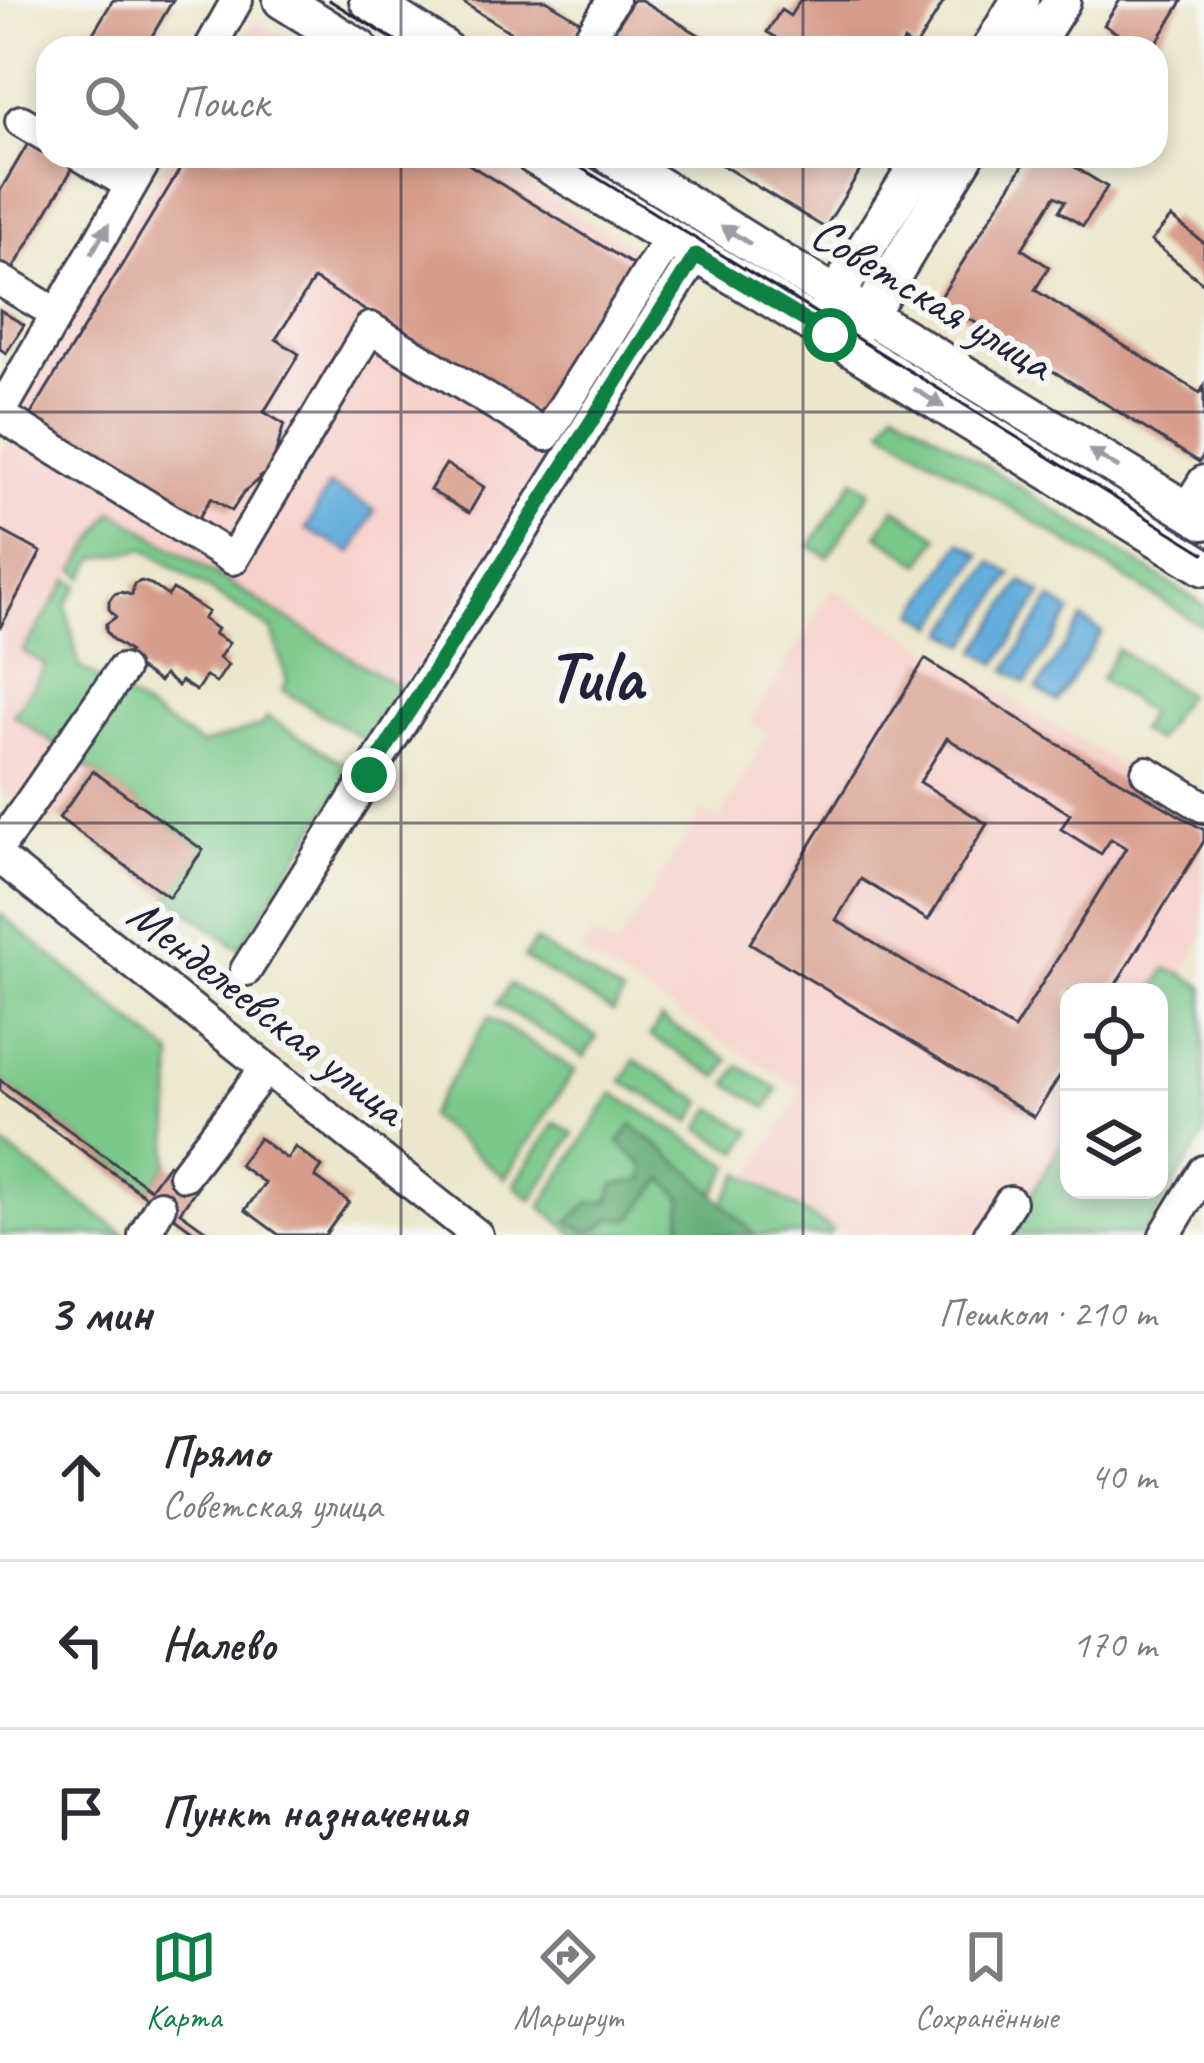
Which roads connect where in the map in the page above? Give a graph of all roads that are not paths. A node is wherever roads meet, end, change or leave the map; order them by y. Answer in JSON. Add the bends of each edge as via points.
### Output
{"nodes":[{"id":1,"x":237,"y":0,"type":"edge"},
{"id":2,"x":282,"y":0,"type":"edge"},
{"id":3,"x":368,"y":0,"type":"edge"},
{"id":4,"x":613,"y":0,"type":"edge"},
{"id":5,"x":1021,"y":0,"type":"edge"},
{"id":6,"x":1062,"y":0,"type":"edge"},
{"id":7,"x":217,"y":36,"type":"edge"},
{"id":8,"x":340,"y":36,"type":"edge"},
{"id":9,"x":424,"y":36,"type":"edge"},
{"id":10,"x":590,"y":36,"type":"edge"},
{"id":11,"x":998,"y":36,"type":"edge"},
{"id":12,"x":1040,"y":36,"type":"edge"},
{"id":13,"x":102,"y":168,"type":"edge"},
{"id":14,"x":141,"y":168,"type":"edge"},
{"id":15,"x":554,"y":168,"type":"edge"},
{"id":16,"x":630,"y":168,"type":"edge"},
{"id":17,"x":916,"y":168,"type":"edge"},
{"id":18,"x":958,"y":168,"type":"edge"},
{"id":19,"x":131,"y":185,"type":"junction"},
{"id":20,"x":682,"y":247,"type":"junction"},
{"id":21,"x":0,"y":280,"type":"edge"},
{"id":22,"x":836,"y":296,"type":"junction"},
{"id":23,"x":57,"y":314,"type":"junction"},
{"id":24,"x":869,"y":314,"type":"junction"},
{"id":25,"x":830,"y":335,"type":"junction"},
{"id":26,"x":0,"y":414,"type":"edge"},
{"id":27,"x":1198,"y":504,"type":"edge"},
{"id":28,"x":1204,"y":567,"type":"edge"},
{"id":29,"x":122,"y":670,"type":"dead end"},
{"id":30,"x":1148,"y":772,"type":"dead end"},
{"id":31,"x":1204,"y":807,"type":"edge"},
{"id":32,"x":0,"y":846,"type":"edge"},
{"id":33,"x":0,"y":858,"type":"edge"},
{"id":34,"x":246,"y":970,"type":"dead end"},
{"id":35,"x":266,"y":1068,"type":"junction"},
{"id":36,"x":1204,"y":1171,"type":"edge"},
{"id":37,"x":184,"y":1175,"type":"dead end"},
{"id":38,"x":1010,"y":1202,"type":"dead end"},
{"id":39,"x":160,"y":1206,"type":"dead end"},
{"id":40,"x":144,"y":1235,"type":"edge"},
{"id":41,"x":477,"y":1235,"type":"edge"},
{"id":42,"x":989,"y":1235,"type":"edge"},
{"id":43,"x":1165,"y":1235,"type":"edge"}],
"edges":[{"from":1,"to":7,"type":"street"},
{"from":2,"to":8,"type":"main road"},
{"from":3,"to":9,"type":"main road"},
{"from":4,"to":10,"type":"street"},
{"from":5,"to":11,"type":"main road"},
{"from":6,"to":12,"type":"main road"},
{"from":13,"to":19,"type":"street"},
{"from":14,"to":19,"type":"street"},
{"from":15,"to":20,"type":"main road","name":"Советская улица"},
{"from":22,"to":16,"type":"main road","name":"Советская улица","one_way":true},
{"from":17,"to":22,"type":"main road"},
{"from":18,"to":24,"type":"main road"},
{"from":23,"to":19,"type":"street","one_way":true},
{"from":20,"to":25,"type":"main road","name":"Советская улица"},
{"from":20,"to":26,"type":"street","via":[[546,435],[370,328],[232,559]]},
{"from":20,"to":34,"type":"street"},
{"from":21,"to":23,"type":"street"},
{"from":22,"to":24,"type":"main road","name":"Советская улица"},
{"from":22,"to":25,"type":"main road"},
{"from":23,"to":26,"type":"street"},
{"from":24,"to":25,"type":"main road","via":[[848,333]]},
{"from":27,"to":24,"type":"main road","name":"Советская улица","one_way":true},
{"from":25,"to":28,"type":"main road","name":"Советская улица","one_way":true},
{"from":29,"to":32,"type":"street"},
{"from":30,"to":31,"type":"street"},
{"from":33,"to":35,"type":"street","name":"Менделеевская улица"},
{"from":35,"to":37,"type":"street"},
{"from":35,"to":41,"type":"street","name":"Менделеевская улица"},
{"from":36,"to":43,"type":"street"},
{"from":38,"to":42,"type":"street"},
{"from":39,"to":40,"type":"street"}]}
